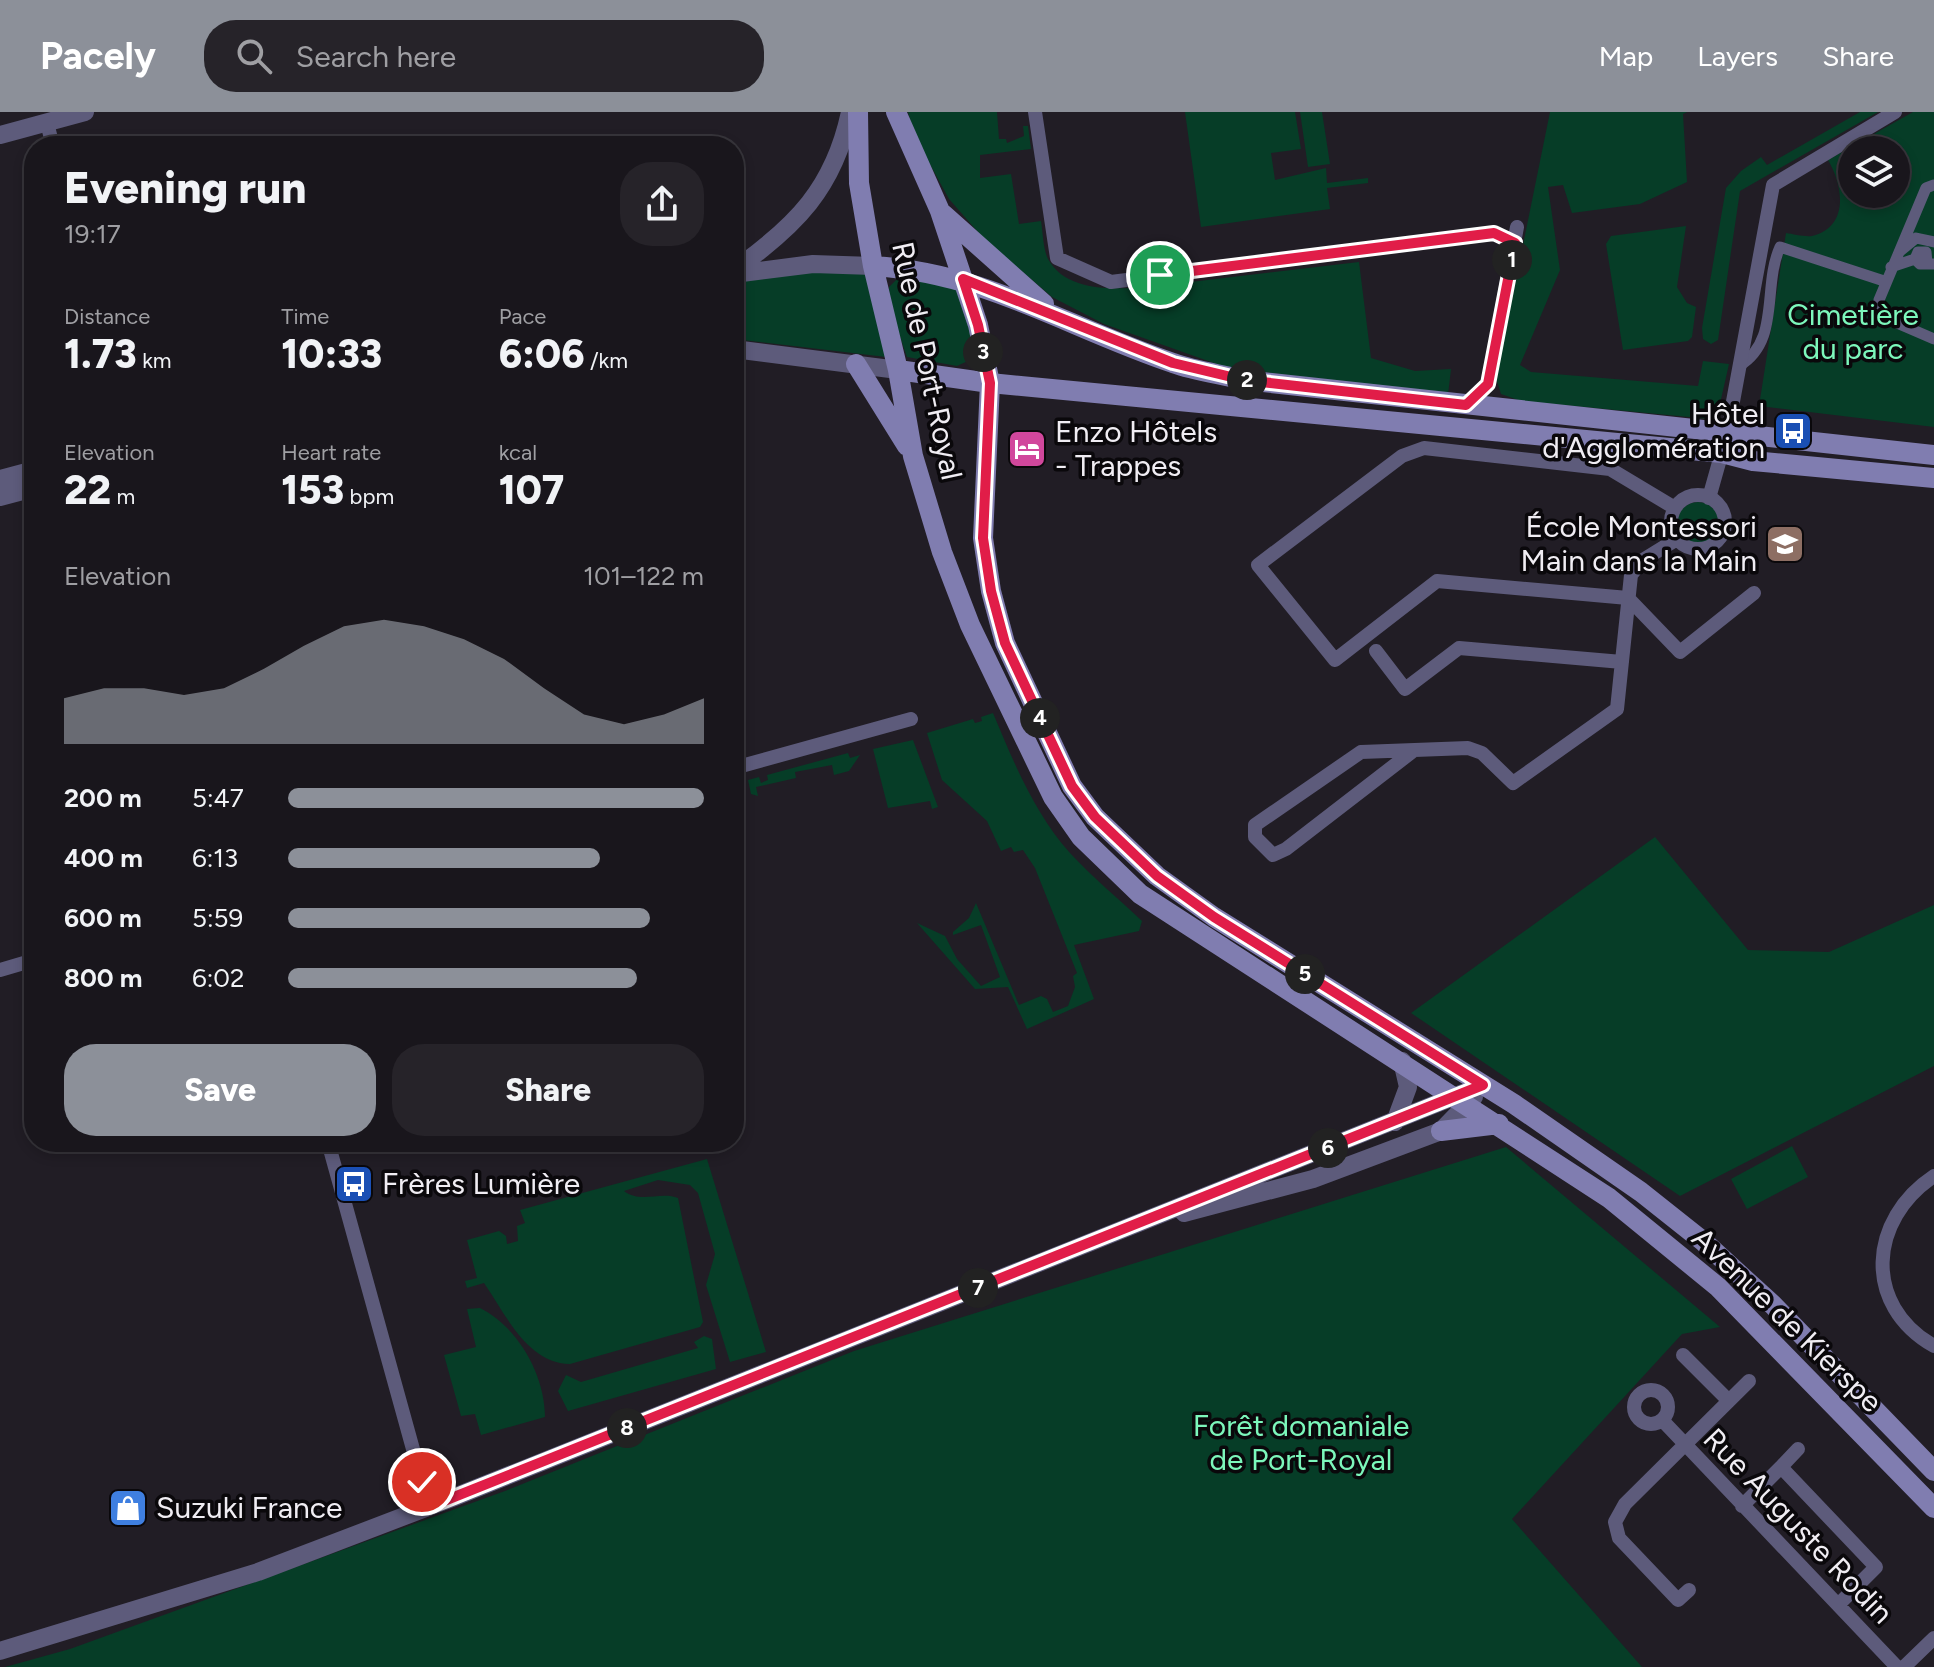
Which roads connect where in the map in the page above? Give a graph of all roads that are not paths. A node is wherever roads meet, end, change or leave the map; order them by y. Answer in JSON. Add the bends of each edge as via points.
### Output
{"nodes":[{"id":1,"x":85,"y":112,"type":"edge"},
{"id":2,"x":850,"y":112,"type":"edge"},
{"id":3,"x":858,"y":112,"type":"edge"},
{"id":4,"x":896,"y":112,"type":"edge"},
{"id":5,"x":1035,"y":112,"type":"edge"},
{"id":6,"x":1895,"y":112,"type":"edge"},
{"id":7,"x":47,"y":123,"type":"junction"},
{"id":8,"x":0,"y":135,"type":"edge"},
{"id":9,"x":50,"y":136,"type":"edge"},
{"id":10,"x":1934,"y":185,"type":"edge"},
{"id":11,"x":940,"y":211,"type":"junction"},
{"id":12,"x":1934,"y":242,"type":"edge"},
{"id":13,"x":1893,"y":261,"type":"junction"},
{"id":14,"x":1925,"y":262,"type":"edge"},
{"id":15,"x":744,"y":264,"type":"edge"},
{"id":16,"x":873,"y":266,"type":"junction"},
{"id":17,"x":744,"y":271,"type":"edge"},
{"id":18,"x":963,"y":279,"type":"junction"},
{"id":19,"x":1884,"y":281,"type":"junction"},
{"id":20,"x":1057,"y":315,"type":"junction"},
{"id":21,"x":1934,"y":339,"type":"edge"},
{"id":22,"x":744,"y":350,"type":"edge"},
{"id":23,"x":856,"y":364,"type":"junction"},
{"id":24,"x":1739,"y":366,"type":"junction"},
{"id":25,"x":898,"y":370,"type":"junction"},
{"id":26,"x":990,"y":383,"type":"junction"},
{"id":27,"x":1488,"y":384,"type":"junction"},
{"id":28,"x":1466,"y":405,"type":"junction"},
{"id":29,"x":1502,"y":410,"type":"junction"},
{"id":30,"x":1724,"y":444,"type":"junction"},
{"id":31,"x":1934,"y":455,"type":"edge"},
{"id":32,"x":913,"y":456,"type":"junction"},
{"id":33,"x":24,"y":473,"type":"edge"},
{"id":34,"x":1934,"y":478,"type":"edge"},
{"id":35,"x":0,"y":479,"type":"edge"},
{"id":36,"x":24,"y":491,"type":"edge"},
{"id":37,"x":0,"y":497,"type":"edge"},
{"id":38,"x":1709,"y":498,"type":"junction"},
{"id":39,"x":1675,"y":508,"type":"junction"},
{"id":40,"x":1677,"y":539,"type":"junction"},
{"id":41,"x":1754,"y":593,"type":"dead end"},
{"id":42,"x":1628,"y":598,"type":"junction"},
{"id":43,"x":1376,"y":651,"type":"dead end"},
{"id":44,"x":1622,"y":662,"type":"junction"},
{"id":45,"x":911,"y":719,"type":"dead end"},
{"id":46,"x":1413,"y":751,"type":"junction"},
{"id":47,"x":744,"y":765,"type":"edge"},
{"id":48,"x":24,"y":963,"type":"edge"},
{"id":49,"x":0,"y":970,"type":"edge"},
{"id":50,"x":1402,"y":1061,"type":"junction"},
{"id":51,"x":1483,"y":1085,"type":"junction"},
{"id":52,"x":1462,"y":1100,"type":"junction"},
{"id":53,"x":1395,"y":1122,"type":"junction"},
{"id":54,"x":1499,"y":1124,"type":"junction"},
{"id":55,"x":1441,"y":1131,"type":"junction"},
{"id":56,"x":331,"y":1152,"type":"edge"},
{"id":57,"x":1934,"y":1176,"type":"edge"},
{"id":58,"x":1146,"y":1221,"type":"junction"},
{"id":59,"x":1934,"y":1346,"type":"edge"},
{"id":60,"x":1683,"y":1355,"type":"dead end"},
{"id":61,"x":1749,"y":1381,"type":"dead end"},
{"id":62,"x":1728,"y":1400,"type":"junction"},
{"id":63,"x":1663,"y":1421,"type":"dead end"},
{"id":64,"x":1683,"y":1444,"type":"junction"},
{"id":65,"x":1798,"y":1449,"type":"dead end"},
{"id":66,"x":1781,"y":1467,"type":"junction"},
{"id":67,"x":1934,"y":1471,"type":"edge"},
{"id":68,"x":1742,"y":1506,"type":"junction"},
{"id":69,"x":429,"y":1507,"type":"junction"},
{"id":70,"x":1934,"y":1508,"type":"edge"},
{"id":71,"x":1689,"y":1590,"type":"dead end"},
{"id":72,"x":1838,"y":1605,"type":"junction"},
{"id":73,"x":1934,"y":1638,"type":"edge"},
{"id":74,"x":0,"y":1651,"type":"edge"},
{"id":75,"x":1897,"y":1667,"type":"edge"},
{"id":76,"x":1904,"y":1667,"type":"edge"}],
"edges":[{"from":1,"to":7,"type":"street"},
{"from":2,"to":15,"type":"street","via":[[841,152],[804,212]]},
{"from":3,"to":16,"type":"main road","name":"Rue de Port-Royal","via":[[859,183]]},
{"from":4,"to":11,"type":"main road","name":"Rue de Port-Royal"},
{"from":5,"to":27,"type":"street","via":[[1057,258],[1111,282],[1494,233],[1516,235]]},
{"from":6,"to":24,"type":"street","via":[[1773,185]]},
{"from":7,"to":8,"type":"street"},
{"from":7,"to":9,"type":"street"},
{"from":10,"to":13,"type":"street","via":[[1926,188]]},
{"from":11,"to":18,"type":"main road","name":"Rue de Port-Royal"},
{"from":11,"to":20,"type":"main road"},
{"from":12,"to":13,"type":"street","via":[[1916,238]]},
{"from":13,"to":14,"type":"street"},
{"from":13,"to":19,"type":"street"},
{"from":16,"to":17,"type":"street","via":[[813,264]]},
{"from":16,"to":18,"type":"main road"},
{"from":16,"to":25,"type":"main road","name":"Rue de Port-Royal"},
{"from":18,"to":20,"type":"main road"},
{"from":18,"to":26,"type":"main road","name":"Rue de Port-Royal"},
{"from":19,"to":21,"type":"street","via":[[1879,300],[1883,317]]},
{"from":19,"to":24,"type":"street","via":[[1780,247],[1759,351]]},
{"from":20,"to":28,"type":"main road","via":[[1173,363],[1244,380]]},
{"from":22,"to":23,"type":"street"},
{"from":23,"to":25,"type":"street"},
{"from":23,"to":32,"type":"main road"},
{"from":24,"to":30,"type":"street"},
{"from":25,"to":26,"type":"main road"},
{"from":25,"to":32,"type":"main road","name":"Rue de Port-Royal"},
{"from":26,"to":30,"type":"main road"},
{"from":26,"to":51,"type":"main road","name":"Rue de Port-Royal","via":[[983,538],[991,591],[1005,643],[1072,786],[1095,817],[1157,876]]},
{"from":27,"to":28,"type":"street"},
{"from":27,"to":29,"type":"street"},
{"from":28,"to":29,"type":"main road"},
{"from":29,"to":30,"type":"main road"},
{"from":30,"to":31,"type":"main road"},
{"from":30,"to":34,"type":"main road","via":[[1753,461]]},
{"from":30,"to":38,"type":"street"},
{"from":32,"to":50,"type":"main road","name":"Rue de Port-Royal","via":[[970,625],[1053,797],[1081,837],[1140,894]]},
{"from":33,"to":35,"type":"street"},
{"from":36,"to":37,"type":"street"},
{"from":38,"to":39,"type":"street","via":[[1694,496]]},
{"from":38,"to":40,"type":"street","via":[[1725,518],[1721,536],[1700,549]]},
{"from":39,"to":40,"type":"street","via":[[1671,524]]},
{"from":39,"to":42,"type":"street","via":[[1610,469],[1424,448],[1402,456],[1258,565],[1335,660],[1437,581]]},
{"from":40,"to":42,"type":"street","via":[[1643,560],[1631,575]]},
{"from":41,"to":42,"type":"street","via":[[1680,652]]},
{"from":42,"to":44,"type":"street"},
{"from":43,"to":44,"type":"street","via":[[1405,689],[1459,648]]},
{"from":44,"to":46,"type":"street","via":[[1617,709],[1513,783],[1482,753],[1468,748]]},
{"from":45,"to":47,"type":"street"},
{"from":46,"to":46,"type":"street","via":[[1361,752],[1255,825],[1255,837],[1273,855],[1286,849]]},
{"from":48,"to":49,"type":"street"},
{"from":50,"to":52,"type":"main road","name":"Rue de Port-Royal"},
{"from":50,"to":53,"type":"street","via":[[1408,1087]]},
{"from":51,"to":52,"type":"street"},
{"from":51,"to":67,"type":"main road","name":"Avenue de Kierspe","via":[[1577,1145],[1704,1242],[1773,1305]]},
{"from":52,"to":53,"type":"street"},
{"from":52,"to":54,"type":"main road","name":"Avenue de Kierspe"},
{"from":52,"to":55,"type":"street"},
{"from":53,"to":58,"type":"street"},
{"from":54,"to":55,"type":"main road"},
{"from":54,"to":70,"type":"main road","name":"Avenue de Kierspe","via":[[1609,1198],[1718,1287]]},
{"from":55,"to":58,"type":"street","via":[[1313,1179]]},
{"from":56,"to":69,"type":"street"},
{"from":57,"to":59,"type":"street","via":[[1904,1201],[1890,1222],[1883,1276],[1904,1323]]},
{"from":58,"to":69,"type":"street"},
{"from":60,"to":62,"type":"street"},
{"from":61,"to":62,"type":"street"},
{"from":62,"to":64,"type":"street"},
{"from":63,"to":64,"type":"street","name":"Rue Auguste Rodin"},
{"from":64,"to":68,"type":"street","name":"Rue Auguste Rodin"},
{"from":64,"to":71,"type":"street","via":[[1625,1504],[1615,1522],[1619,1538],[1678,1600]]},
{"from":65,"to":66,"type":"street"},
{"from":66,"to":68,"type":"street"},
{"from":66,"to":72,"type":"street","via":[[1876,1567]]},
{"from":68,"to":72,"type":"street","name":"Rue Auguste Rodin"},
{"from":69,"to":74,"type":"street","via":[[231,1581]]},
{"from":72,"to":75,"type":"street","name":"Rue Auguste Rodin"},
{"from":73,"to":76,"type":"street"}]}
